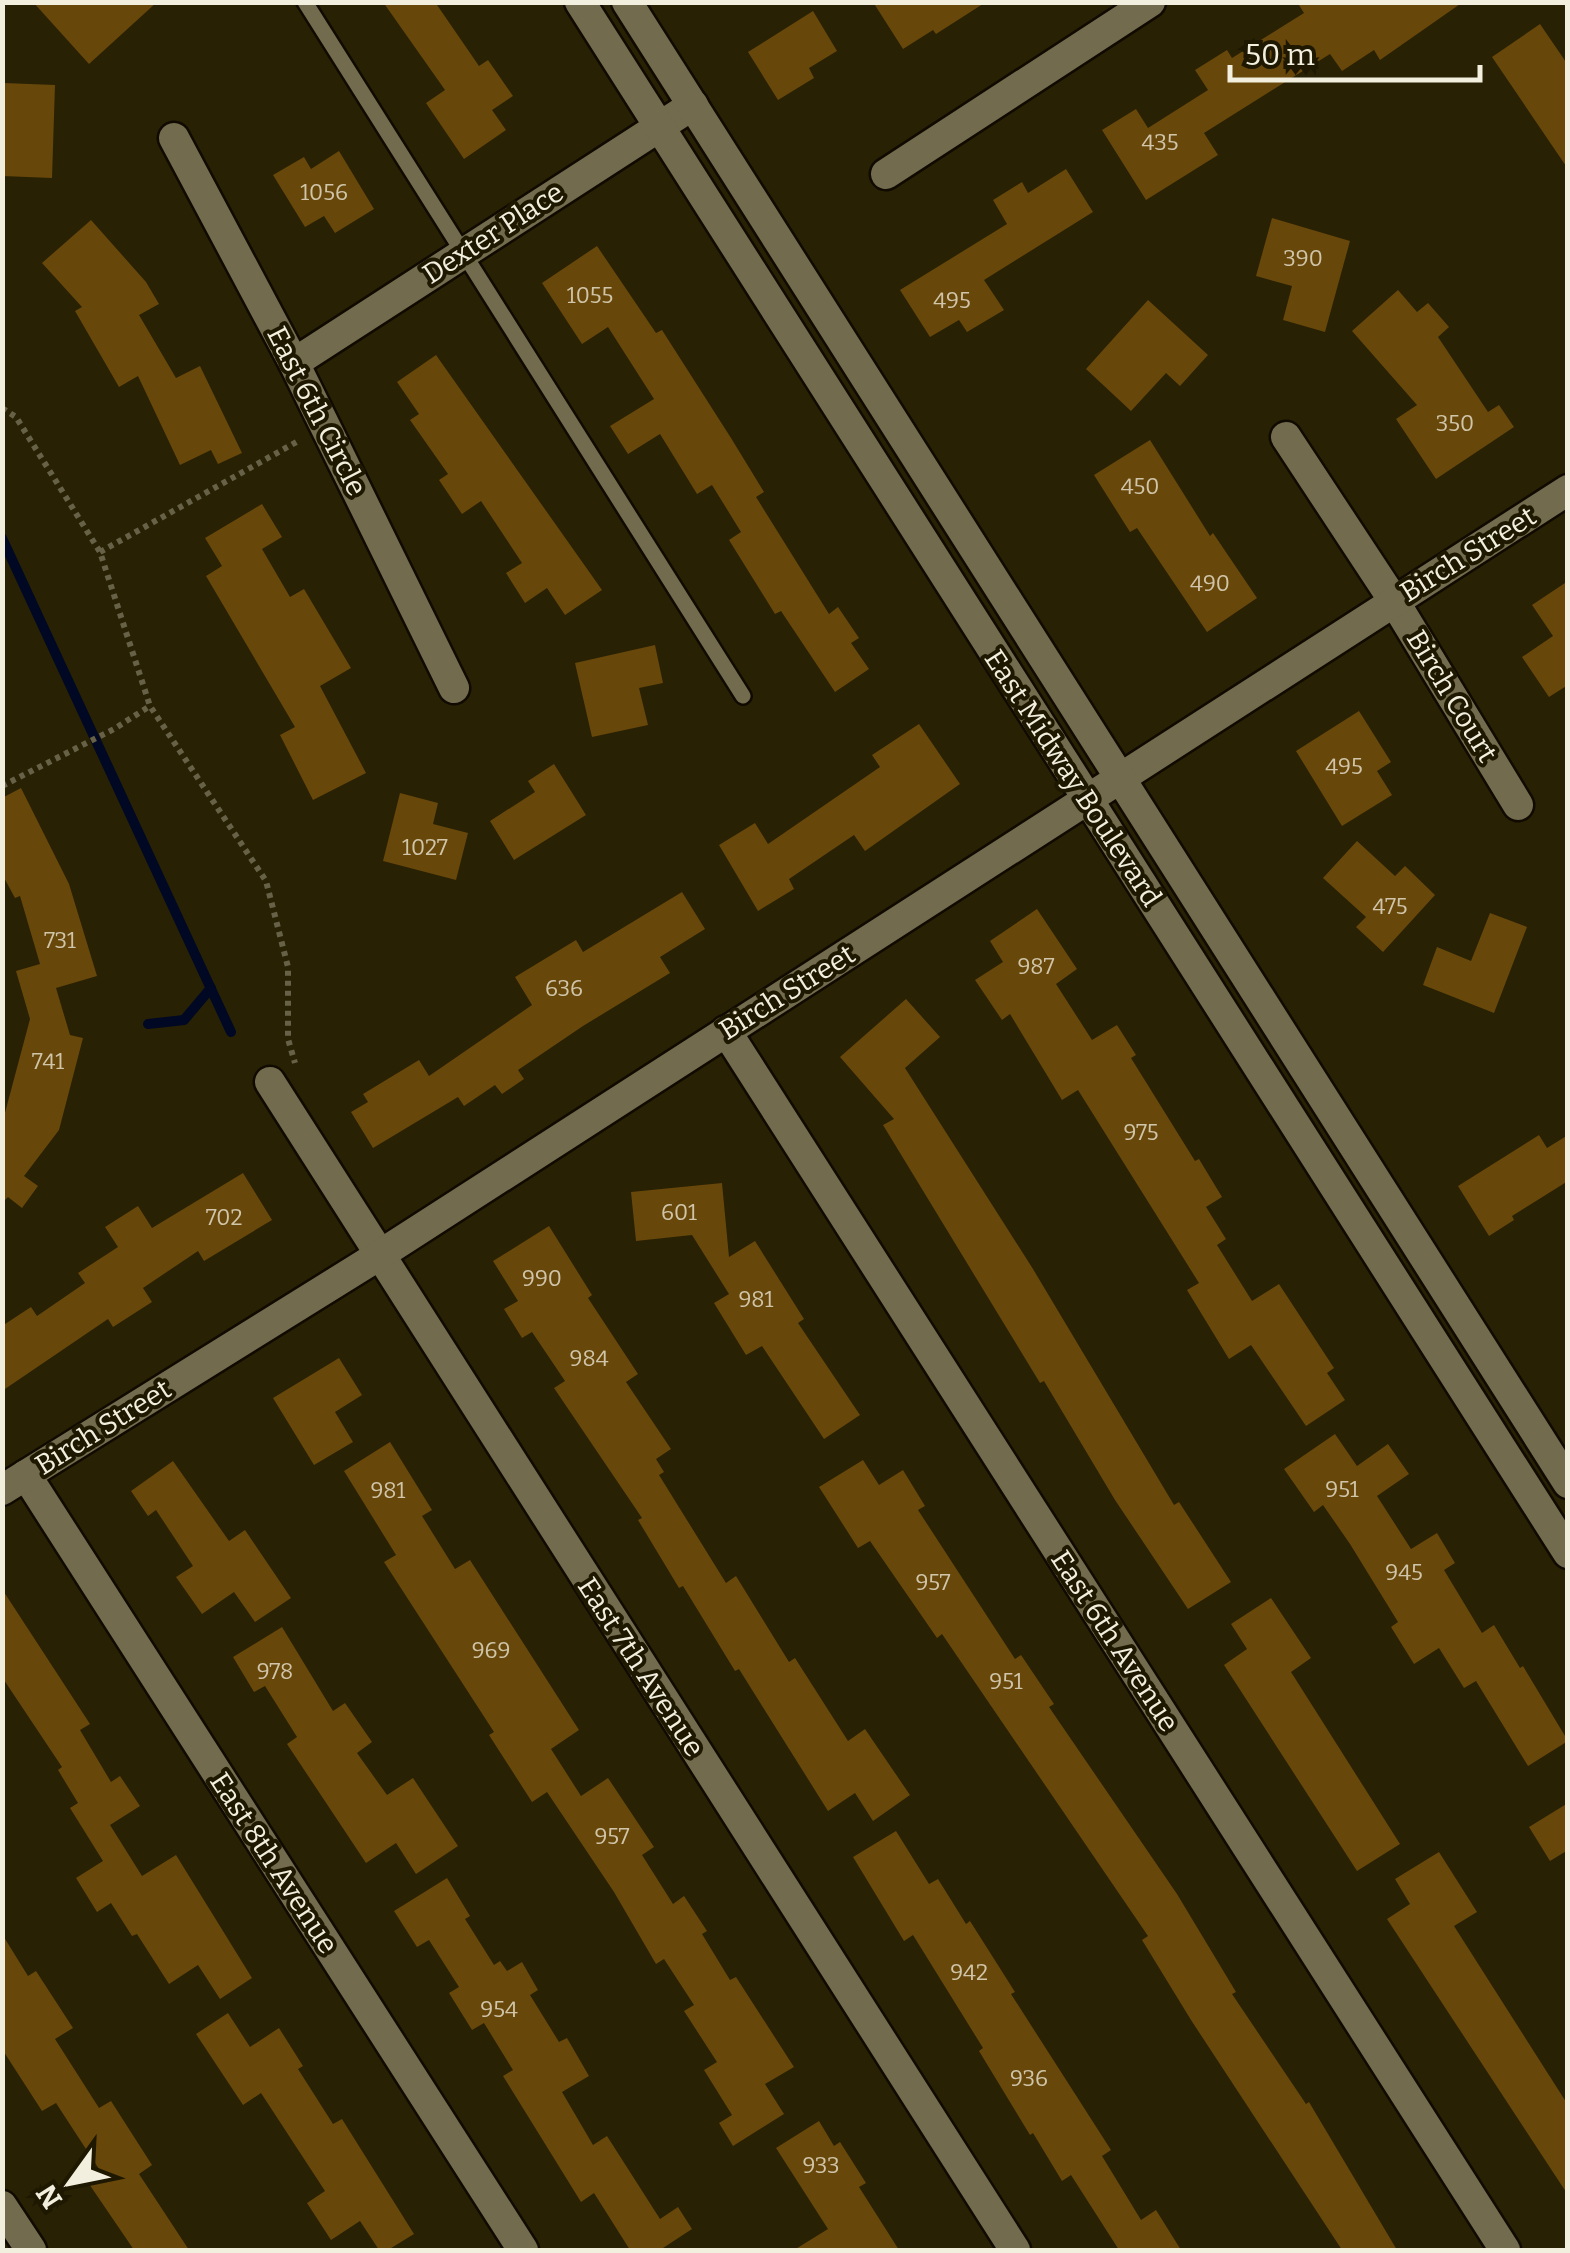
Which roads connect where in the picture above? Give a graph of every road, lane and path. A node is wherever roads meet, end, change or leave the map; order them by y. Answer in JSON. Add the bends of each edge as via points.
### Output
{"nodes":[{"id":1,"x":305,"y":2,"type":"edge"},
{"id":2,"x":580,"y":2,"type":"edge"},
{"id":3,"x":627,"y":2,"type":"edge"},
{"id":4,"x":1150,"y":2,"type":"edge"},
{"id":5,"x":693,"y":105,"type":"junction"},
{"id":6,"x":659,"y":127,"type":"junction"},
{"id":7,"x":174,"y":138,"type":"dead end"},
{"id":8,"x":886,"y":174,"type":"dead end"},
{"id":9,"x":463,"y":252,"type":"junction"},
{"id":10,"x":294,"y":362,"type":"junction"},
{"id":11,"x":2,"y":408,"type":"edge"},
{"id":12,"x":326,"y":426,"type":"junction"},
{"id":13,"x":1286,"y":437,"type":"dead end"},
{"id":14,"x":1568,"y":490,"type":"edge"},
{"id":15,"x":100,"y":552,"type":"junction"},
{"id":16,"x":1394,"y":600,"type":"junction"},
{"id":17,"x":454,"y":688,"type":"dead end"},
{"id":18,"x":743,"y":696,"type":"dead end"},
{"id":19,"x":150,"y":706,"type":"junction"},
{"id":20,"x":1120,"y":780,"type":"junction"},
{"id":21,"x":2,"y":786,"type":"edge"},
{"id":22,"x":1088,"y":800,"type":"junction"},
{"id":23,"x":1518,"y":804,"type":"dead end"},
{"id":24,"x":726,"y":1031,"type":"junction"},
{"id":25,"x":270,"y":1082,"type":"joint"},
{"id":26,"x":378,"y":1256,"type":"junction"},
{"id":27,"x":14,"y":1482,"type":"edge"},
{"id":28,"x":1568,"y":1483,"type":"edge"},
{"id":29,"x":1568,"y":1552,"type":"edge"},
{"id":30,"x":2,"y":2206,"type":"edge"},
{"id":31,"x":31,"y":2250,"type":"edge"},
{"id":32,"x":523,"y":2250,"type":"edge"},
{"id":33,"x":1015,"y":2250,"type":"edge"},
{"id":34,"x":1505,"y":2250,"type":"edge"}],
"edges":[{"from":1,"to":9,"type":"lane"},
{"from":2,"to":6,"type":"street","name":"East Midway Boulevard"},
{"from":3,"to":5,"type":"street","name":"East Midway Boulevard"},
{"from":4,"to":8,"type":"street"},
{"from":5,"to":6,"type":"street","name":"Dexter Place"},
{"from":5,"to":20,"type":"street","name":"East Midway Boulevard"},
{"from":6,"to":9,"type":"street","name":"Dexter Place"},
{"from":6,"to":22,"type":"street","name":"East Midway Boulevard"},
{"from":7,"to":10,"type":"street","name":"East 6th Circle"},
{"from":9,"to":10,"type":"street","name":"Dexter Place"},
{"from":9,"to":18,"type":"lane"},
{"from":10,"to":12,"type":"street","name":"East 6th Circle"},
{"from":11,"to":15,"type":"path","via":[[16,417]]},
{"from":12,"to":15,"type":"path"},
{"from":12,"to":17,"type":"street","name":"East 6th Circle"},
{"from":13,"to":16,"type":"street","name":"Birch Court"},
{"from":14,"to":16,"type":"street","name":"Birch Street"},
{"from":15,"to":19,"type":"path"},
{"from":16,"to":20,"type":"street","name":"Birch Street"},
{"from":16,"to":23,"type":"street","name":"Birch Court"},
{"from":19,"to":21,"type":"path"},
{"from":19,"to":25,"type":"path","via":[[266,882],[288,967],[288,1039],[296,1063]]},
{"from":20,"to":22,"type":"street","name":"Birch Street"},
{"from":20,"to":28,"type":"street","name":"East Midway Boulevard"},
{"from":22,"to":24,"type":"street","name":"Birch Street"},
{"from":22,"to":29,"type":"street","name":"East Midway Boulevard"},
{"from":24,"to":26,"type":"street","name":"Birch Street"},
{"from":24,"to":34,"type":"street","name":"East 6th Avenue"},
{"from":25,"to":26,"type":"street","name":"East 7th Avenue"},
{"from":26,"to":27,"type":"street","name":"Birch Street"},
{"from":26,"to":33,"type":"street","name":"East 7th Avenue"},
{"from":27,"to":32,"type":"street","name":"East 8th Avenue"},
{"from":30,"to":31,"type":"street"}]}
